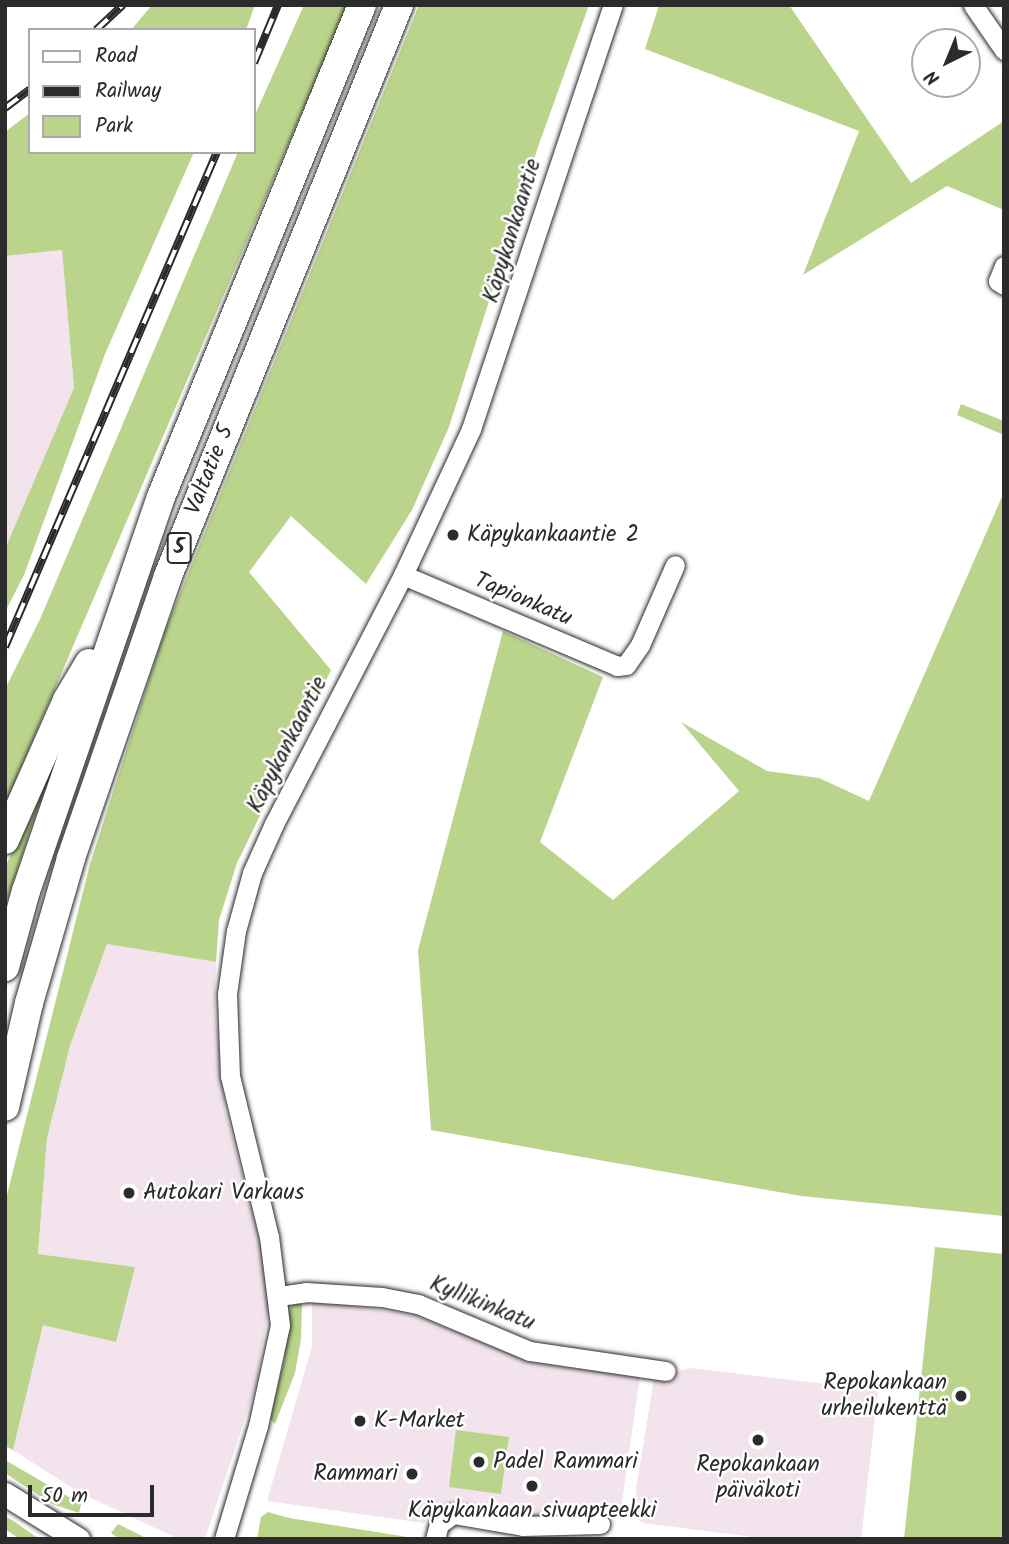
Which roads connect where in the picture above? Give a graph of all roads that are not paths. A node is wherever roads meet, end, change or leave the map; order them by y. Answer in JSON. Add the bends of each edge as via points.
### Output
{"nodes":[{"id":1,"x":362,"y":5,"type":"edge"},
{"id":2,"x":399,"y":5,"type":"edge"},
{"id":3,"x":613,"y":5,"type":"edge"},
{"id":4,"x":973,"y":5,"type":"edge"},
{"id":5,"x":1004,"y":50,"type":"edge"},
{"id":6,"x":676,"y":565,"type":"dead end"},
{"id":7,"x":403,"y":575,"type":"junction"},
{"id":8,"x":118,"y":612,"type":"junction"},
{"id":9,"x":5,"y":840,"type":"edge"},
{"id":10,"x":5,"y":967,"type":"edge"},
{"id":11,"x":5,"y":1107,"type":"edge"},
{"id":12,"x":279,"y":1296,"type":"junction"},
{"id":13,"x":666,"y":1371,"type":"dead end"},
{"id":14,"x":5,"y":1494,"type":"edge"},
{"id":15,"x":600,"y":1524,"type":"dead end"},
{"id":16,"x":435,"y":1534,"type":"edge"},
{"id":17,"x":78,"y":1539,"type":"edge"},
{"id":18,"x":224,"y":1539,"type":"edge"}],
"edges":[{"from":1,"to":8,"type":"highway","name":"Valtatie 5","number":"5"},
{"from":2,"to":11,"type":"highway","name":"Valtatie 5","number":"5","via":[[168,576],[71,858]]},
{"from":3,"to":7,"type":"street","name":"Käpykankaantie","via":[[498,356],[471,429]]},
{"from":4,"to":5,"type":"street"},
{"from":6,"to":7,"type":"street","name":"Tapionkatu","via":[[640,645],[626,665],[617,666]]},
{"from":7,"to":12,"type":"street","name":"Käpykankaantie","via":[[274,824],[236,931],[226,994],[230,1076]]},
{"from":8,"to":9,"type":"highway","via":[[67,699]]},
{"from":8,"to":10,"type":"highway","name":"Valtatie 5","number":"5"},
{"from":12,"to":13,"type":"street","name":"Kyllikinkatu","via":[[306,1292],[382,1297],[418,1304],[530,1351]]},
{"from":12,"to":18,"type":"street","name":"Käpykankaantie","via":[[277,1352]]},
{"from":14,"to":17,"type":"main road"},
{"from":15,"to":16,"type":"street","via":[[523,1526],[465,1513],[445,1518]]}]}
